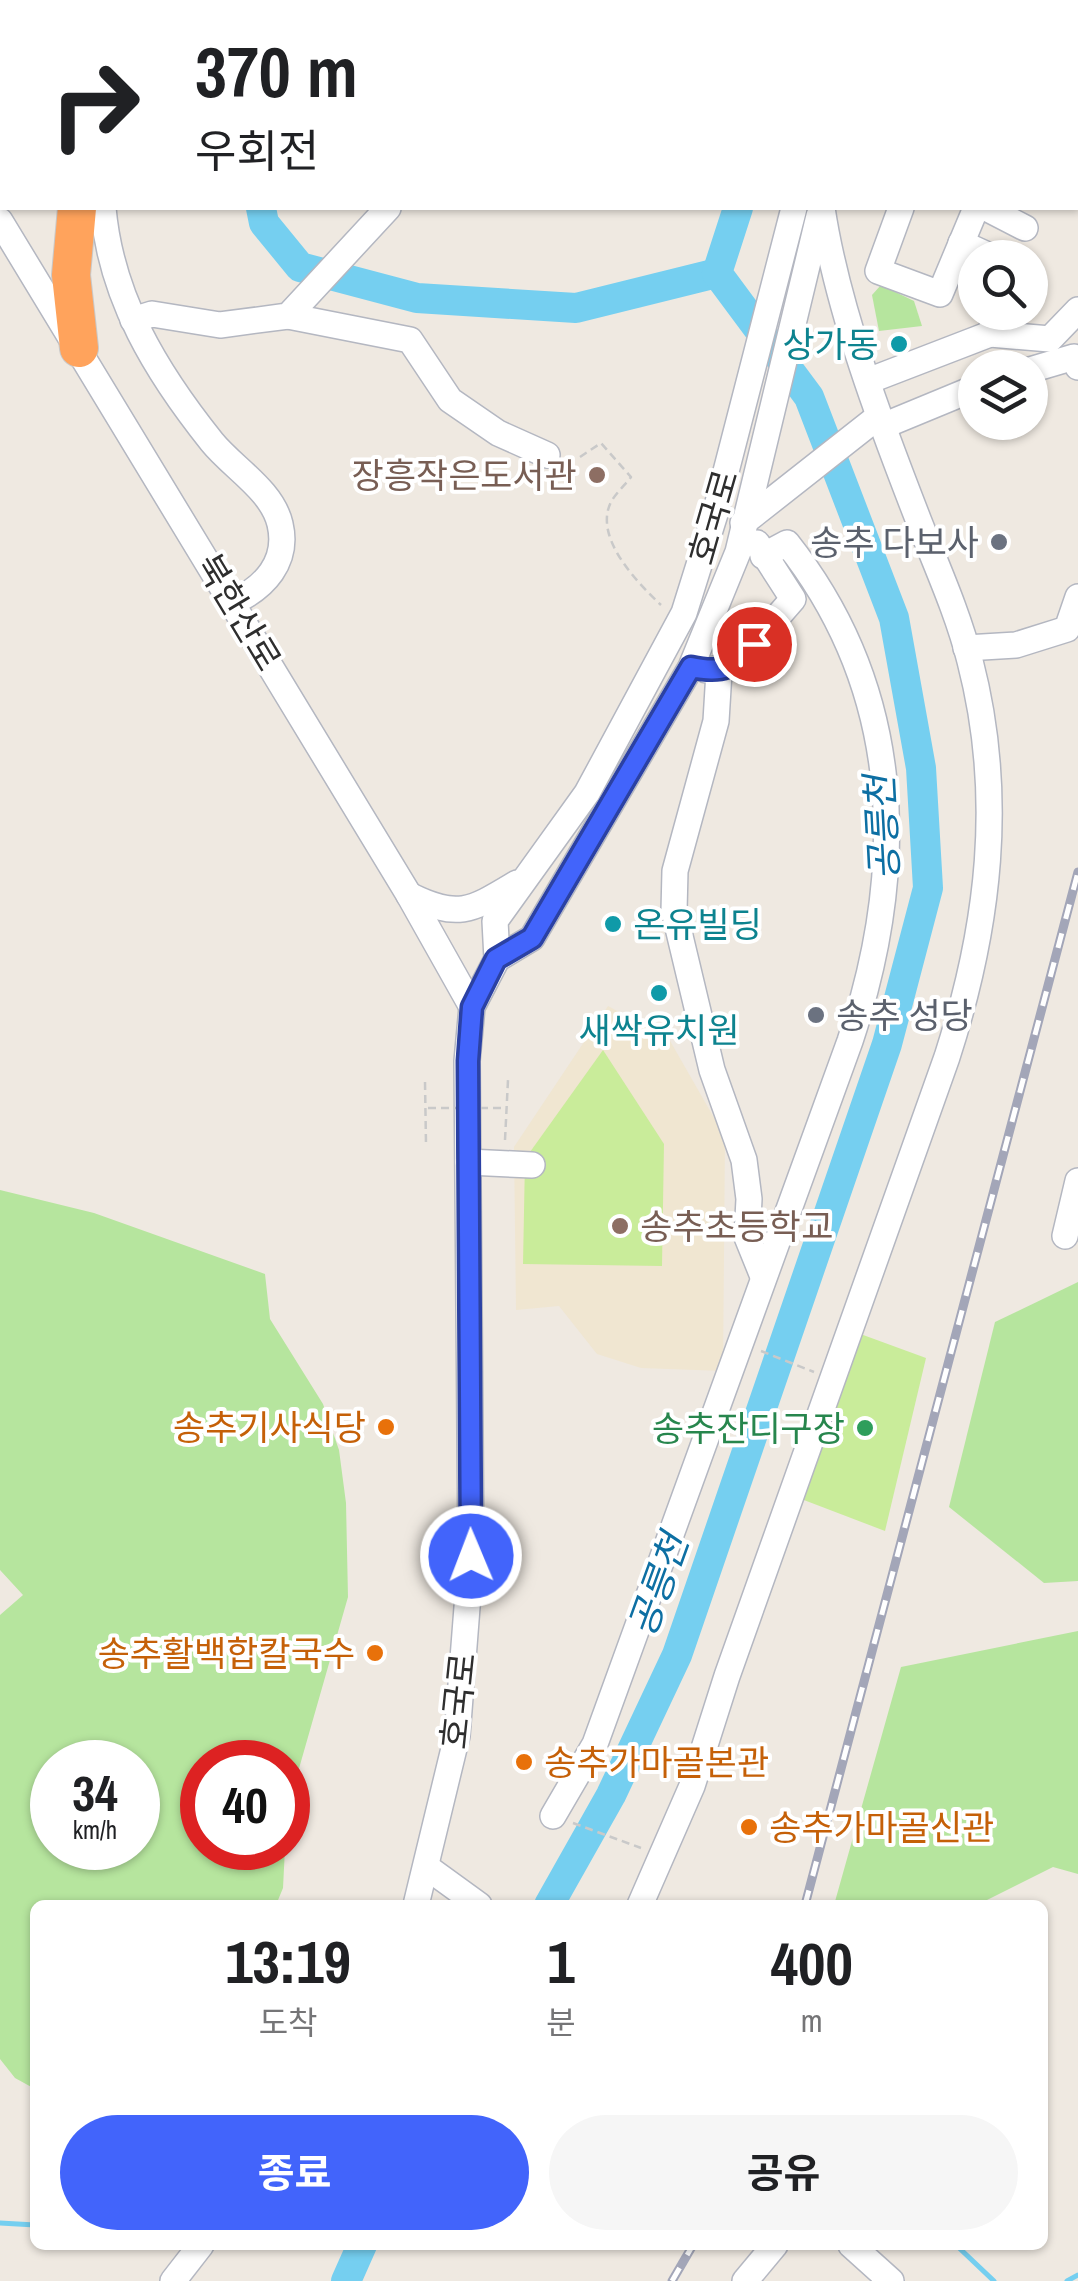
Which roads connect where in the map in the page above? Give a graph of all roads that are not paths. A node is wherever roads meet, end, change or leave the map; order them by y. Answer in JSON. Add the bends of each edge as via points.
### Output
{"nodes":[{"id":1,"x":77,"y":210,"type":"edge"},
{"id":2,"x":103,"y":210,"type":"edge"},
{"id":3,"x":386,"y":210,"type":"edge"},
{"id":4,"x":794,"y":210,"type":"edge"},
{"id":5,"x":821,"y":210,"type":"edge"},
{"id":6,"x":822,"y":210,"type":"edge"},
{"id":7,"x":901,"y":210,"type":"edge"},
{"id":8,"x":975,"y":210,"type":"edge"},
{"id":9,"x":990,"y":210,"type":"edge"},
{"id":10,"x":0,"y":221,"type":"edge"},
{"id":11,"x":1025,"y":228,"type":"dead end"},
{"id":12,"x":962,"y":240,"type":"edge"},
{"id":13,"x":958,"y":250,"type":"edge"},
{"id":14,"x":788,"y":286,"type":"junction"},
{"id":15,"x":1078,"y":310,"type":"edge"},
{"id":16,"x":288,"y":316,"type":"junction"},
{"id":17,"x":133,"y":320,"type":"junction"},
{"id":18,"x":980,"y":330,"type":"edge"},
{"id":19,"x":1014,"y":330,"type":"edge"},
{"id":20,"x":80,"y":348,"type":"junction"},
{"id":21,"x":1077,"y":359,"type":"edge"},
{"id":22,"x":1048,"y":366,"type":"edge"},
{"id":23,"x":868,"y":381,"type":"junction"},
{"id":24,"x":958,"y":394,"type":"edge"},
{"id":25,"x":881,"y":421,"type":"junction"},
{"id":26,"x":546,"y":455,"type":"dead end"},
{"id":27,"x":715,"y":514,"type":"junction"},
{"id":28,"x":743,"y":523,"type":"junction"},
{"id":29,"x":763,"y":556,"type":"junction"},
{"id":30,"x":1078,"y":597,"type":"edge"},
{"id":31,"x":233,"y":602,"type":"junction"},
{"id":32,"x":966,"y":648,"type":"junction"},
{"id":33,"x":691,"y":667,"type":"junction"},
{"id":34,"x":719,"y":672,"type":"junction"},
{"id":35,"x":521,"y":880,"type":"junction"},
{"id":36,"x":409,"y":894,"type":"junction"},
{"id":37,"x":496,"y":959,"type":"junction"},
{"id":38,"x":472,"y":1007,"type":"junction"},
{"id":39,"x":468,"y":1162,"type":"junction"},
{"id":40,"x":532,"y":1165,"type":"dead end"},
{"id":41,"x":1078,"y":1181,"type":"edge"},
{"id":42,"x":1065,"y":1236,"type":"dead end"},
{"id":43,"x":762,"y":1274,"type":"junction"},
{"id":44,"x":553,"y":1816,"type":"road end"},
{"id":45,"x":428,"y":1868,"type":"junction"},
{"id":46,"x":418,"y":1900,"type":"edge"},
{"id":47,"x":472,"y":1900,"type":"edge"},
{"id":48,"x":642,"y":1900,"type":"edge"},
{"id":49,"x":196,"y":2250,"type":"edge"},
{"id":50,"x":771,"y":2250,"type":"edge"},
{"id":51,"x":856,"y":2250,"type":"edge"},
{"id":52,"x":173,"y":2281,"type":"edge"},
{"id":53,"x":745,"y":2281,"type":"edge"},
{"id":54,"x":890,"y":2281,"type":"edge"}],
"edges":[{"from":1,"to":20,"type":"highway","via":[[71,275]]},
{"from":2,"to":17,"type":"street","via":[[116,284]]},
{"from":3,"to":16,"type":"street"},
{"from":4,"to":14,"type":"street"},
{"from":5,"to":14,"type":"street"},
{"from":6,"to":23,"type":"street"},
{"from":7,"to":13,"type":"street","via":[[878,271],[940,294]]},
{"from":8,"to":12,"type":"street"},
{"from":9,"to":11,"type":"street"},
{"from":10,"to":20,"type":"street","name":"북한산로"},
{"from":14,"to":27,"type":"street","name":"호국로","via":[[750,383]]},
{"from":14,"to":28,"type":"street","name":"호국로","via":[[772,401]]},
{"from":15,"to":19,"type":"street","via":[[1050,340]]},
{"from":16,"to":17,"type":"street","via":[[220,324],[152,314]]},
{"from":16,"to":26,"type":"street","via":[[410,340],[450,400]]},
{"from":17,"to":31,"type":"street","via":[[169,384],[274,508],[281,526],[276,568],[254,592]]},
{"from":18,"to":23,"type":"street"},
{"from":20,"to":31,"type":"street","name":"북한산로"},
{"from":21,"to":22,"type":"street"},
{"from":23,"to":25,"type":"street"},
{"from":24,"to":25,"type":"street"},
{"from":25,"to":28,"type":"street"},
{"from":25,"to":32,"type":"street"},
{"from":27,"to":28,"type":"street"},
{"from":27,"to":35,"type":"street","name":"호국로","via":[[662,661],[587,793]]},
{"from":28,"to":29,"type":"street"},
{"from":28,"to":33,"type":"street","name":"호국로","via":[[738,552]]},
{"from":29,"to":34,"type":"street","via":[[793,599],[734,667]]},
{"from":29,"to":43,"type":"street","via":[[787,543],[841,622],[880,748],[886,847],[880,941],[869,982]]},
{"from":30,"to":32,"type":"street","via":[[1067,630],[1016,645]]},
{"from":31,"to":36,"type":"street","name":"북한산로"},
{"from":32,"to":48,"type":"street","via":[[985,743],[992,835],[970,985],[692,1786]]},
{"from":33,"to":34,"type":"street"},
{"from":33,"to":37,"type":"street","name":"호국로","via":[[532,938]]},
{"from":34,"to":43,"type":"street","via":[[716,720],[680,852],[674,910],[712,1070],[744,1160],[748,1237]]},
{"from":35,"to":36,"type":"street","via":[[472,910],[433,907]]},
{"from":35,"to":37,"type":"street","name":"호국로","via":[[496,922]]},
{"from":36,"to":38,"type":"street","name":"북한산로"},
{"from":37,"to":38,"type":"street","name":"호국로"},
{"from":38,"to":39,"type":"street","name":"호국로"},
{"from":39,"to":40,"type":"street"},
{"from":39,"to":45,"type":"street","name":"호국로","via":[[471,1556],[456,1736]]},
{"from":41,"to":42,"type":"street"},
{"from":43,"to":44,"type":"street","via":[[595,1744]]},
{"from":45,"to":46,"type":"street","name":"호국로"},
{"from":45,"to":47,"type":"street"},
{"from":49,"to":52,"type":"street"},
{"from":50,"to":53,"type":"street"},
{"from":51,"to":54,"type":"street"}]}
